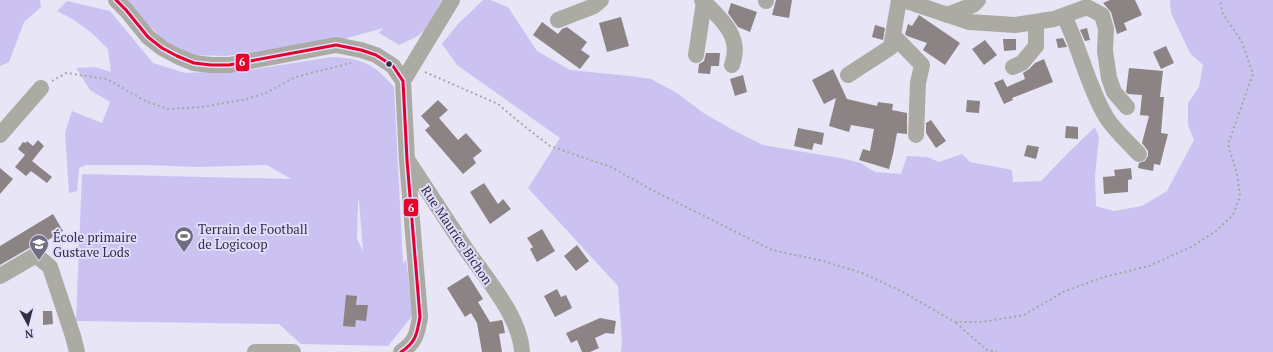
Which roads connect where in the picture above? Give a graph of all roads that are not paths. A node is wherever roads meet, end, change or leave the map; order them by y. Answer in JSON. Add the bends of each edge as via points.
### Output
{"nodes":[{"id":1,"x":116,"y":0,"type":"edge"},
{"id":2,"x":452,"y":0,"type":"edge"},
{"id":3,"x":601,"y":0,"type":"edge"},
{"id":4,"x":899,"y":0,"type":"edge"},
{"id":5,"x":903,"y":0,"type":"edge"},
{"id":6,"x":978,"y":0,"type":"edge"},
{"id":7,"x":703,"y":1,"type":"edge"},
{"id":8,"x":1087,"y":4,"type":"edge"},
{"id":9,"x":947,"y":15,"type":"junction"},
{"id":10,"x":1064,"y":16,"type":"junction"},
{"id":11,"x":558,"y":20,"type":"dead end"},
{"id":12,"x":1036,"y":22,"type":"junction"},
{"id":13,"x":893,"y":35,"type":"junction"},
{"id":14,"x":696,"y":55,"type":"dead end"},
{"id":15,"x":732,"y":66,"type":"dead end"},
{"id":16,"x":1013,"y":67,"type":"dead end"},
{"id":17,"x":848,"y":75,"type":"dead end"},
{"id":18,"x":403,"y":81,"type":"junction"},
{"id":19,"x":41,"y":88,"type":"road end"},
{"id":20,"x":1127,"y":107,"type":"dead end"},
{"id":21,"x":0,"y":135,"type":"edge"},
{"id":22,"x":916,"y":135,"type":"dead end"},
{"id":23,"x":1139,"y":154,"type":"dead end"},
{"id":24,"x":407,"y":160,"type":"junction"},
{"id":25,"x":0,"y":276,"type":"edge"},
{"id":26,"x":408,"y":350,"type":"edge"},
{"id":27,"x":76,"y":352,"type":"edge"},
{"id":28,"x":255,"y":352,"type":"edge"},
{"id":29,"x":293,"y":352,"type":"edge"},
{"id":30,"x":522,"y":352,"type":"edge"}],
"edges":[{"from":1,"to":18,"type":"street","via":[[162,48],[194,63],[229,65],[336,45],[379,56],[393,66]]},
{"from":2,"to":18,"type":"street"},
{"from":3,"to":11,"type":"street","via":[[594,6]]},
{"from":4,"to":13,"type":"street"},
{"from":5,"to":9,"type":"street"},
{"from":6,"to":9,"type":"street","via":[[973,5]]},
{"from":7,"to":14,"type":"street"},
{"from":7,"to":15,"type":"street","via":[[731,32],[735,46]]},
{"from":8,"to":10,"type":"street"},
{"from":8,"to":20,"type":"street","via":[[1102,15],[1106,29],[1105,51],[1109,78],[1114,92]]},
{"from":9,"to":12,"type":"street","via":[[969,22],[1015,26]]},
{"from":10,"to":12,"type":"street"},
{"from":10,"to":23,"type":"street","via":[[1072,32],[1087,79],[1105,117]]},
{"from":12,"to":16,"type":"street","via":[[1036,46],[1022,63]]},
{"from":13,"to":17,"type":"street","via":[[891,47]]},
{"from":13,"to":22,"type":"street","via":[[922,65],[918,83]]},
{"from":18,"to":24,"type":"street"},
{"from":19,"to":21,"type":"street"},
{"from":24,"to":26,"type":"street","via":[[420,317],[418,333]]},
{"from":24,"to":30,"type":"street","name":"Rue Maurice Bichon","via":[[509,310],[522,344]]},
{"from":25,"to":27,"type":"street","via":[[36,255],[50,267],[74,336]]},
{"from":28,"to":29,"type":"street"}]}
